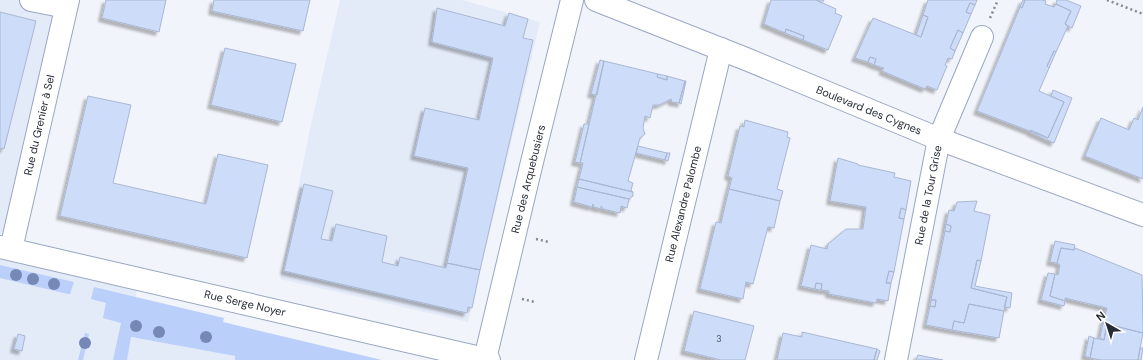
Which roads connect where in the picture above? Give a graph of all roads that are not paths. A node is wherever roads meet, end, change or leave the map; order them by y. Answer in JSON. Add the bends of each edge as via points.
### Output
{"nodes":[{"id":1,"x":31,"y":0,"type":"edge"},
{"id":2,"x":572,"y":0,"type":"edge"},
{"id":3,"x":596,"y":0,"type":"edge"},
{"id":4,"x":67,"y":3,"type":"edge"},
{"id":5,"x":982,"y":37,"type":"dead end"},
{"id":6,"x":720,"y":49,"type":"junction"},
{"id":7,"x":940,"y":139,"type":"junction"},
{"id":8,"x":1143,"y":215,"type":"edge"},
{"id":9,"x":5,"y":248,"type":"edge"},
{"id":10,"x":487,"y":360,"type":"edge"},
{"id":11,"x":646,"y":360,"type":"edge"},
{"id":12,"x":896,"y":360,"type":"edge"}],
"edges":[{"from":1,"to":4,"type":"street"},
{"from":2,"to":10,"type":"street","name":"Rue des Arquebusiers"},
{"from":3,"to":6,"type":"street","name":"Boulevard des Cygnes"},
{"from":4,"to":9,"type":"street","name":"Rue du Grenier à Sel"},
{"from":5,"to":7,"type":"street","name":"Rue de la Tour Grise"},
{"from":6,"to":7,"type":"street","name":"Boulevard des Cygnes"},
{"from":6,"to":11,"type":"street","name":"Rue Alexandre Palombe"},
{"from":7,"to":8,"type":"street","name":"Boulevard des Cygnes"},
{"from":7,"to":12,"type":"street","name":"Rue de la Tour Grise"},
{"from":9,"to":10,"type":"street","name":"Rue Serge Noyer"}]}
